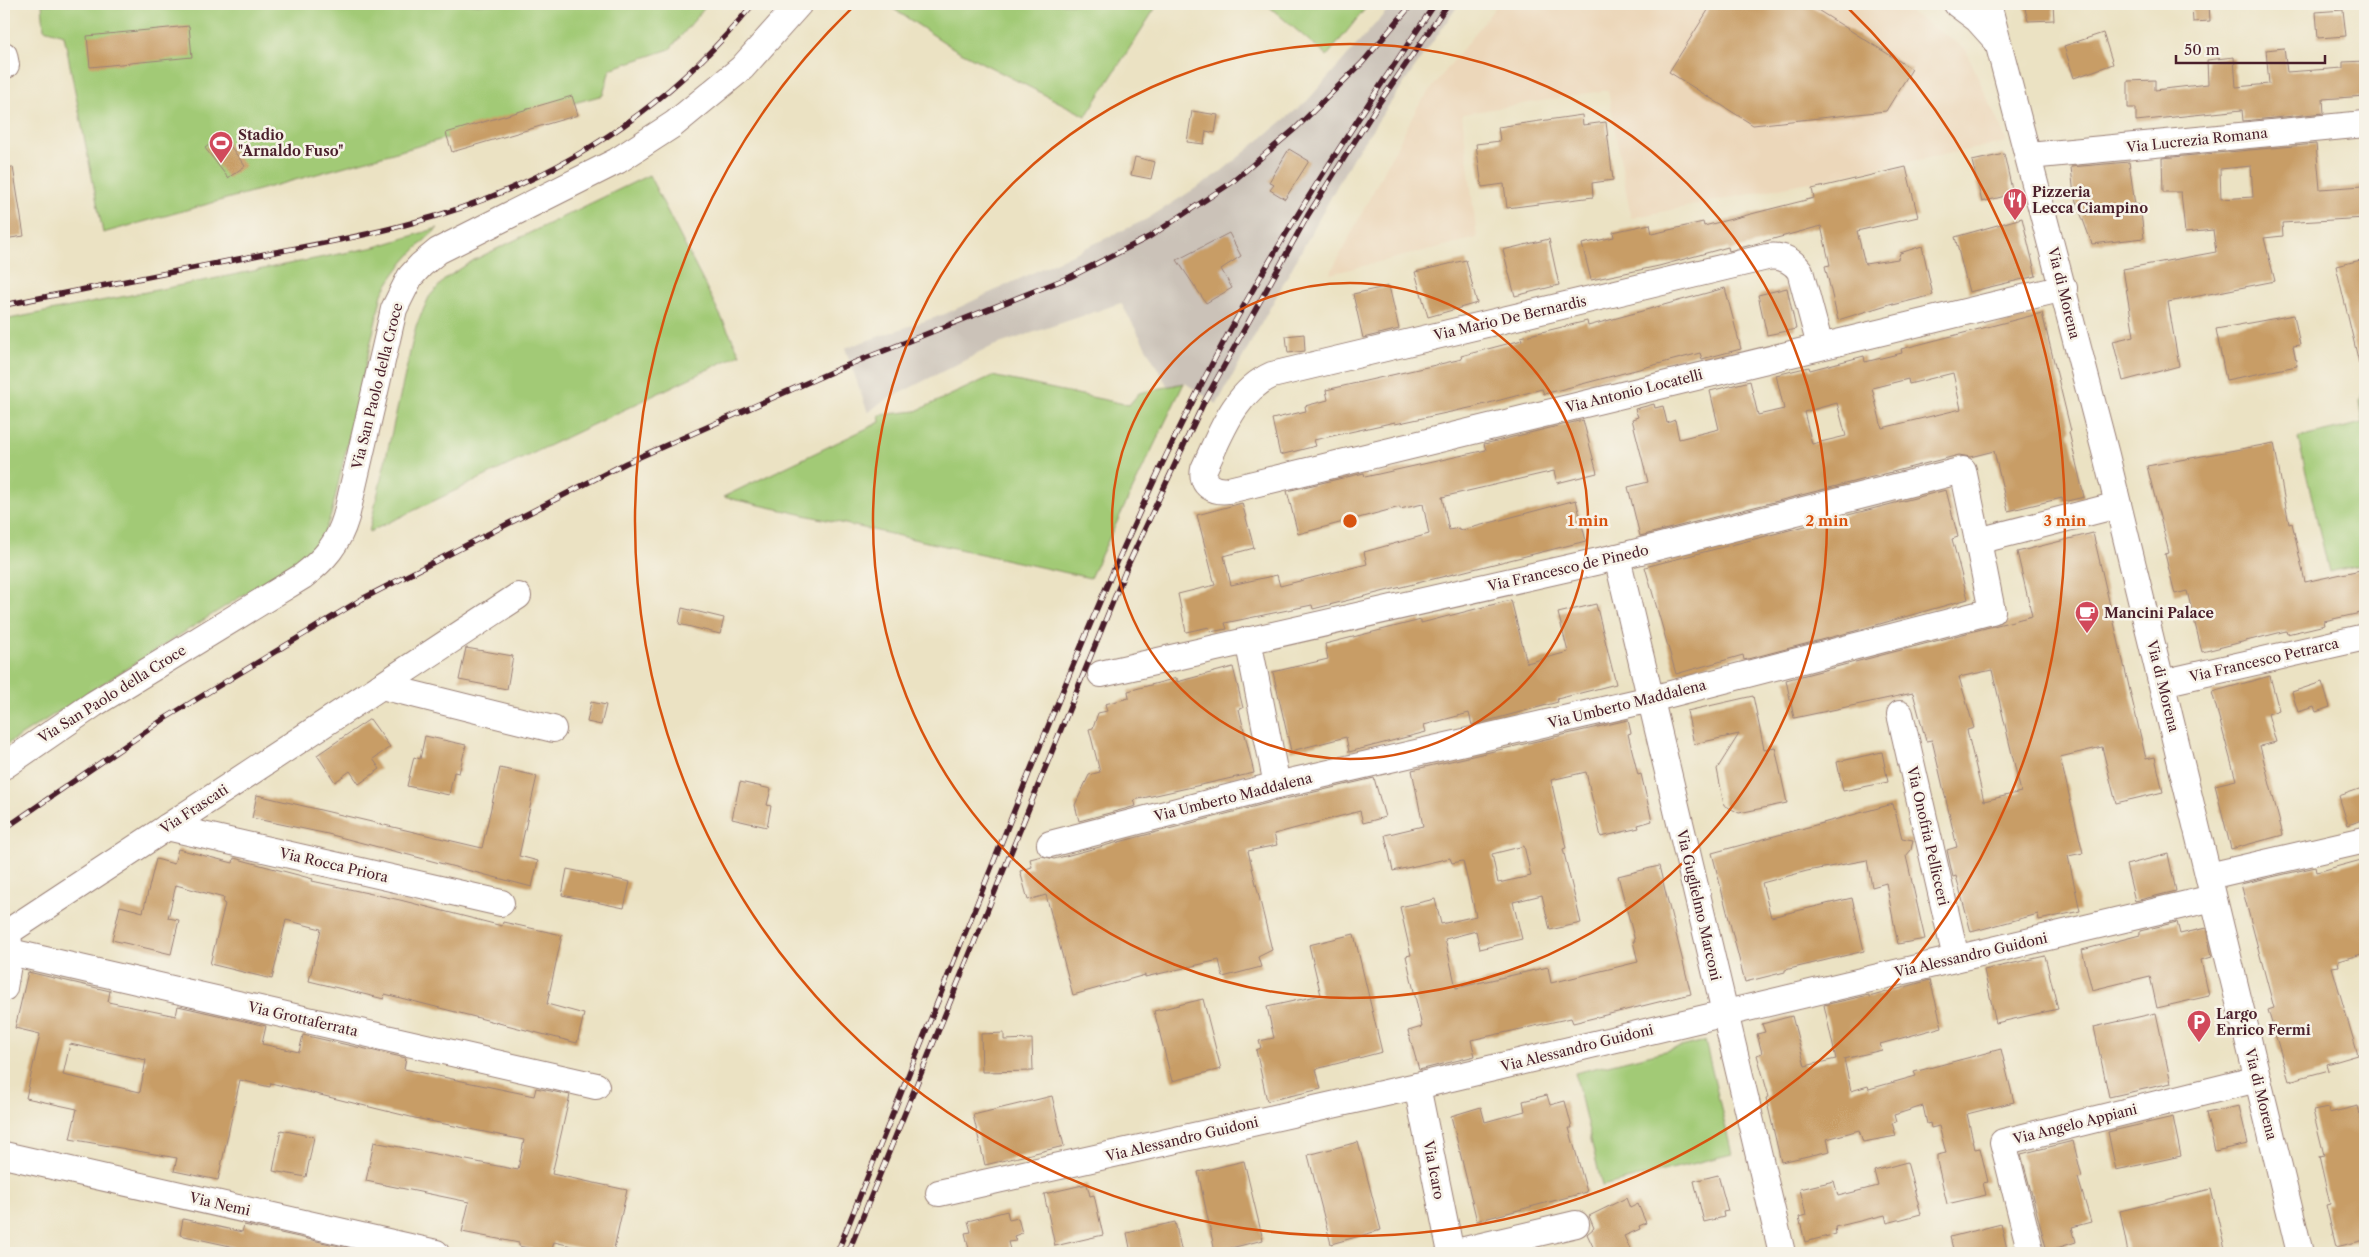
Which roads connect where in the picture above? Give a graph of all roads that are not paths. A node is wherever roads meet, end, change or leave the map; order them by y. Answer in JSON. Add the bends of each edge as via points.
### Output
{"nodes":[{"id":1,"x":799,"y":4,"type":"edge"},
{"id":2,"x":1957,"y":4,"type":"edge"},
{"id":3,"x":1988,"y":4,"type":"edge"},
{"id":4,"x":1998,"y":44,"type":"junction"},
{"id":5,"x":4,"y":55,"type":"edge"},
{"id":6,"x":4,"y":65,"type":"edge"},
{"id":7,"x":2365,"y":124,"type":"edge"},
{"id":8,"x":2029,"y":156,"type":"junction"},
{"id":9,"x":2064,"y":288,"type":"junction"},
{"id":10,"x":1820,"y":346,"type":"junction"},
{"id":11,"x":1206,"y":484,"type":"joint"},
{"id":12,"x":2118,"y":505,"type":"junction"},
{"id":13,"x":1978,"y":541,"type":"junction"},
{"id":14,"x":1617,"y":557,"type":"junction"},
{"id":15,"x":518,"y":596,"type":"dead end"},
{"id":16,"x":2365,"y":637,"type":"edge"},
{"id":17,"x":1248,"y":640,"type":"junction"},
{"id":18,"x":1100,"y":674,"type":"dead end"},
{"id":19,"x":2162,"y":683,"type":"junction"},
{"id":20,"x":381,"y":686,"type":"junction"},
{"id":21,"x":1651,"y":699,"type":"junction"},
{"id":22,"x":1900,"y":714,"type":"dead end"},
{"id":23,"x":553,"y":729,"type":"dead end"},
{"id":24,"x":4,"y":766,"type":"edge"},
{"id":25,"x":1277,"y":785,"type":"junction"},
{"id":26,"x":167,"y":827,"type":"junction"},
{"id":27,"x":2365,"y":840,"type":"edge"},
{"id":28,"x":1050,"y":844,"type":"dead end"},
{"id":29,"x":2211,"y":887,"type":"junction"},
{"id":30,"x":501,"y":902,"type":"dead end"},
{"id":31,"x":7,"y":936,"type":"edge"},
{"id":32,"x":1956,"y":958,"type":"junction"},
{"id":33,"x":4,"y":988,"type":"edge"},
{"id":34,"x":1724,"y":1012,"type":"junction"},
{"id":35,"x":2258,"y":1079,"type":"junction"},
{"id":36,"x":596,"y":1086,"type":"dead end"},
{"id":37,"x":1417,"y":1086,"type":"junction"},
{"id":38,"x":4,"y":1155,"type":"edge"},
{"id":39,"x":939,"y":1193,"type":"dead end"},
{"id":40,"x":1576,"y":1224,"type":"dead end"},
{"id":41,"x":436,"y":1253,"type":"edge"},
{"id":42,"x":1452,"y":1253,"type":"edge"},
{"id":43,"x":1782,"y":1253,"type":"edge"},
{"id":44,"x":2031,"y":1253,"type":"edge"},
{"id":45,"x":2300,"y":1253,"type":"edge"}],
"edges":[{"from":1,"to":24,"type":"street","name":"Via San Paolo della Croce","via":[[742,68],[674,124],[617,161],[460,238],[421,265],[405,284],[394,308],[346,518],[329,554],[304,576],[94,704]]},
{"from":2,"to":4,"type":"street","via":[[1977,19]]},
{"from":3,"to":4,"type":"street","name":"Via di Morena"},
{"from":4,"to":8,"type":"street","name":"Via di Morena"},
{"from":5,"to":6,"type":"street"},
{"from":7,"to":8,"type":"street","name":"Via Lucrezia Romana"},
{"from":8,"to":9,"type":"street","name":"Via di Morena"},
{"from":9,"to":10,"type":"street","name":"Via Antonio Locatelli"},
{"from":9,"to":12,"type":"street","name":"Via di Morena"},
{"from":10,"to":11,"type":"street","name":"Via Antonio Locatelli","via":[[1229,490],[1218,490]]},
{"from":10,"to":11,"type":"street","name":"Via Mario De Bernardis","via":[[1800,271],[1794,263],[1783,258],[1767,257],[1272,375],[1253,385],[1236,406],[1204,469]]},
{"from":12,"to":13,"type":"street"},
{"from":12,"to":19,"type":"street","name":"Via di Morena"},
{"from":13,"to":14,"type":"street","name":"Via Francesco de Pinedo","via":[[1963,470]]},
{"from":13,"to":21,"type":"street","name":"Via Umberto Maddalena","via":[[1992,611]]},
{"from":14,"to":17,"type":"street","name":"Via Francesco de Pinedo"},
{"from":14,"to":21,"type":"street","name":"Via Guglielmo Marconi"},
{"from":15,"to":20,"type":"street","name":"Via Frascati"},
{"from":16,"to":19,"type":"street","name":"Via Francesco Petrarca"},
{"from":17,"to":18,"type":"street","name":"Via Francesco de Pinedo"},
{"from":17,"to":25,"type":"street"},
{"from":19,"to":29,"type":"street","name":"Via di Morena"},
{"from":20,"to":23,"type":"street"},
{"from":20,"to":26,"type":"street","name":"Via Frascati"},
{"from":21,"to":25,"type":"street","name":"Via Umberto Maddalena"},
{"from":21,"to":34,"type":"street","name":"Via Guglielmo Marconi"},
{"from":22,"to":32,"type":"street","name":"Via Onofria Pellicceri"},
{"from":25,"to":28,"type":"street","name":"Via Umberto Maddalena"},
{"from":26,"to":30,"type":"street","name":"Via Rocca Priora"},
{"from":26,"to":31,"type":"street","name":"Via Frascati"},
{"from":27,"to":29,"type":"street","name":"Via Alessandro Guidoni"},
{"from":29,"to":32,"type":"street","name":"Via Alessandro Guidoni"},
{"from":29,"to":35,"type":"street","name":"Via di Morena"},
{"from":31,"to":33,"type":"street"},
{"from":31,"to":36,"type":"street","name":"Via Grottaferrata"},
{"from":32,"to":34,"type":"street","name":"Via Alessandro Guidoni"},
{"from":34,"to":37,"type":"street","name":"Via Alessandro Guidoni"},
{"from":34,"to":43,"type":"street","name":"Via Guglielmo Marconi"},
{"from":35,"to":44,"type":"street","name":"Via Angelo Appiani","via":[[2004,1142]]},
{"from":35,"to":45,"type":"street","name":"Via di Morena"},
{"from":37,"to":39,"type":"street","name":"Via Alessandro Guidoni"},
{"from":37,"to":42,"type":"street","name":"Via Icaro"},
{"from":38,"to":41,"type":"street","name":"Via Nemi"},
{"from":40,"to":42,"type":"street"}]}
